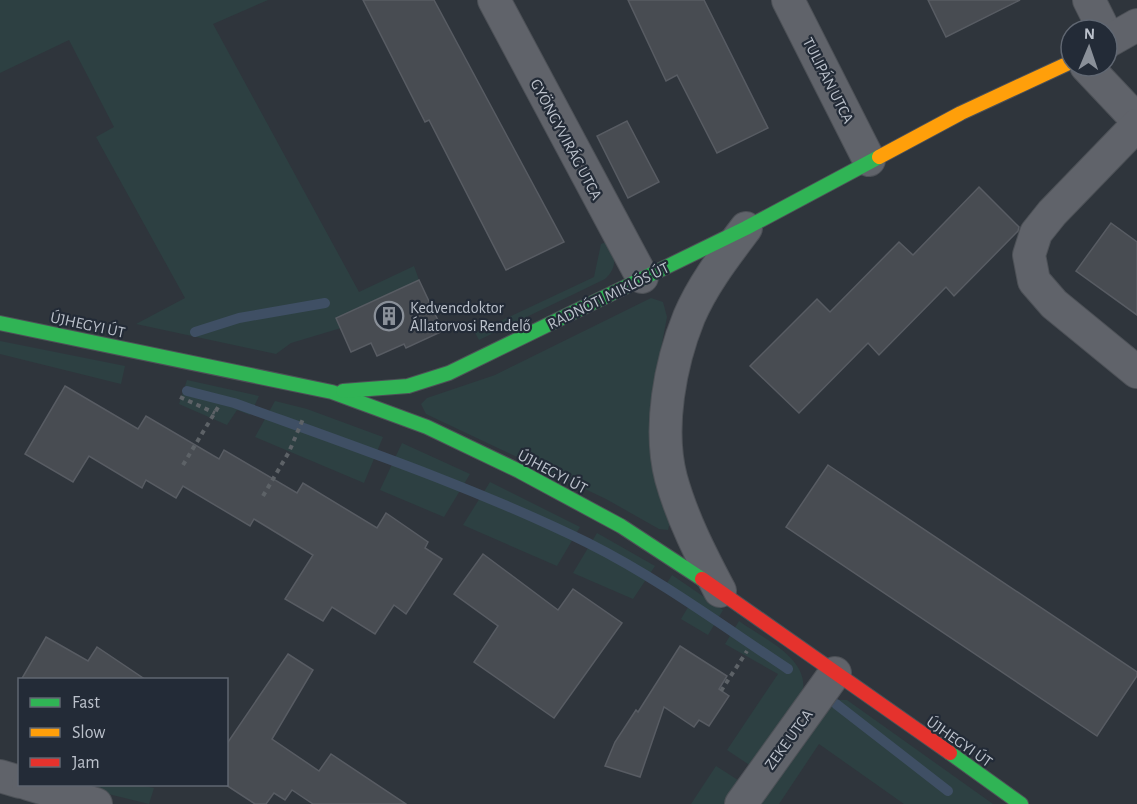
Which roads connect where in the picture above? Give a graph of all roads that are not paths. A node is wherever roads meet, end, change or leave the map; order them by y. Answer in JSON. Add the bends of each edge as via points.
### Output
{"nodes":[{"id":1,"x":494,"y":0,"type":"edge"},
{"id":2,"x":788,"y":0,"type":"edge"},
{"id":3,"x":1089,"y":0,"type":"edge"},
{"id":4,"x":1098,"y":18,"type":"edge"},
{"id":5,"x":1137,"y":25,"type":"edge"},
{"id":6,"x":1119,"y":32,"type":"edge"},
{"id":7,"x":1059,"y":68,"type":"edge"},
{"id":8,"x":1097,"y":78,"type":"edge"},
{"id":9,"x":1137,"y":120,"type":"edge"},
{"id":10,"x":1137,"y":125,"type":"edge"},
{"id":11,"x":869,"y":160,"type":"junction"},
{"id":12,"x":746,"y":228,"type":"junction"},
{"id":13,"x":642,"y":277,"type":"junction"},
{"id":14,"x":0,"y":323,"type":"edge"},
{"id":15,"x":1137,"y":372,"type":"edge"},
{"id":16,"x":332,"y":392,"type":"junction"},
{"id":17,"x":720,"y":591,"type":"junction"},
{"id":18,"x":835,"y":673,"type":"junction"},
{"id":19,"x":0,"y":776,"type":"edge"},
{"id":20,"x":18,"y":781,"type":"edge"},
{"id":21,"x":35,"y":786,"type":"edge"},
{"id":22,"x":96,"y":804,"type":"edge"},
{"id":23,"x":741,"y":804,"type":"edge"},
{"id":24,"x":1022,"y":804,"type":"edge"}],
"edges":[{"from":1,"to":13,"type":"street","name":"GYÖNGYVIRÁG UTCA"},
{"from":2,"to":11,"type":"street","name":"TULIPÁN UTCA"},
{"from":3,"to":4,"type":"street"},
{"from":5,"to":6,"type":"street"},
{"from":7,"to":11,"type":"street","name":"RADNÓTI MIKLÓS ÚT"},
{"from":8,"to":9,"type":"street"},
{"from":10,"to":15,"type":"street","via":[[1052,213],[1036,233],[1029,255],[1034,281],[1054,304]]},
{"from":11,"to":12,"type":"street","name":"RADNÓTI MIKLÓS ÚT"},
{"from":12,"to":13,"type":"street","name":"RADNÓTI MIKLÓS ÚT"},
{"from":12,"to":17,"type":"street","name":"RADNÓTI MIKLÓS ÚT","via":[[712,274],[690,316],[675,361],[667,410],[670,476],[698,550]]},
{"from":13,"to":16,"type":"street","name":"RADNÓTI MIKLÓS ÚT","via":[[449,374],[408,386]]},
{"from":14,"to":16,"type":"street","name":"ÚJHEGYI ÚT"},
{"from":16,"to":17,"type":"street","name":"ÚJHEGYI ÚT","via":[[427,428],[519,471],[621,526]]},
{"from":17,"to":18,"type":"street","name":"ÚJHEGYI ÚT"},
{"from":18,"to":23,"type":"street","name":"ZEKE UTCA"},
{"from":18,"to":24,"type":"street","name":"ÚJHEGYI ÚT"},
{"from":19,"to":20,"type":"street"},
{"from":21,"to":22,"type":"street"}]}
